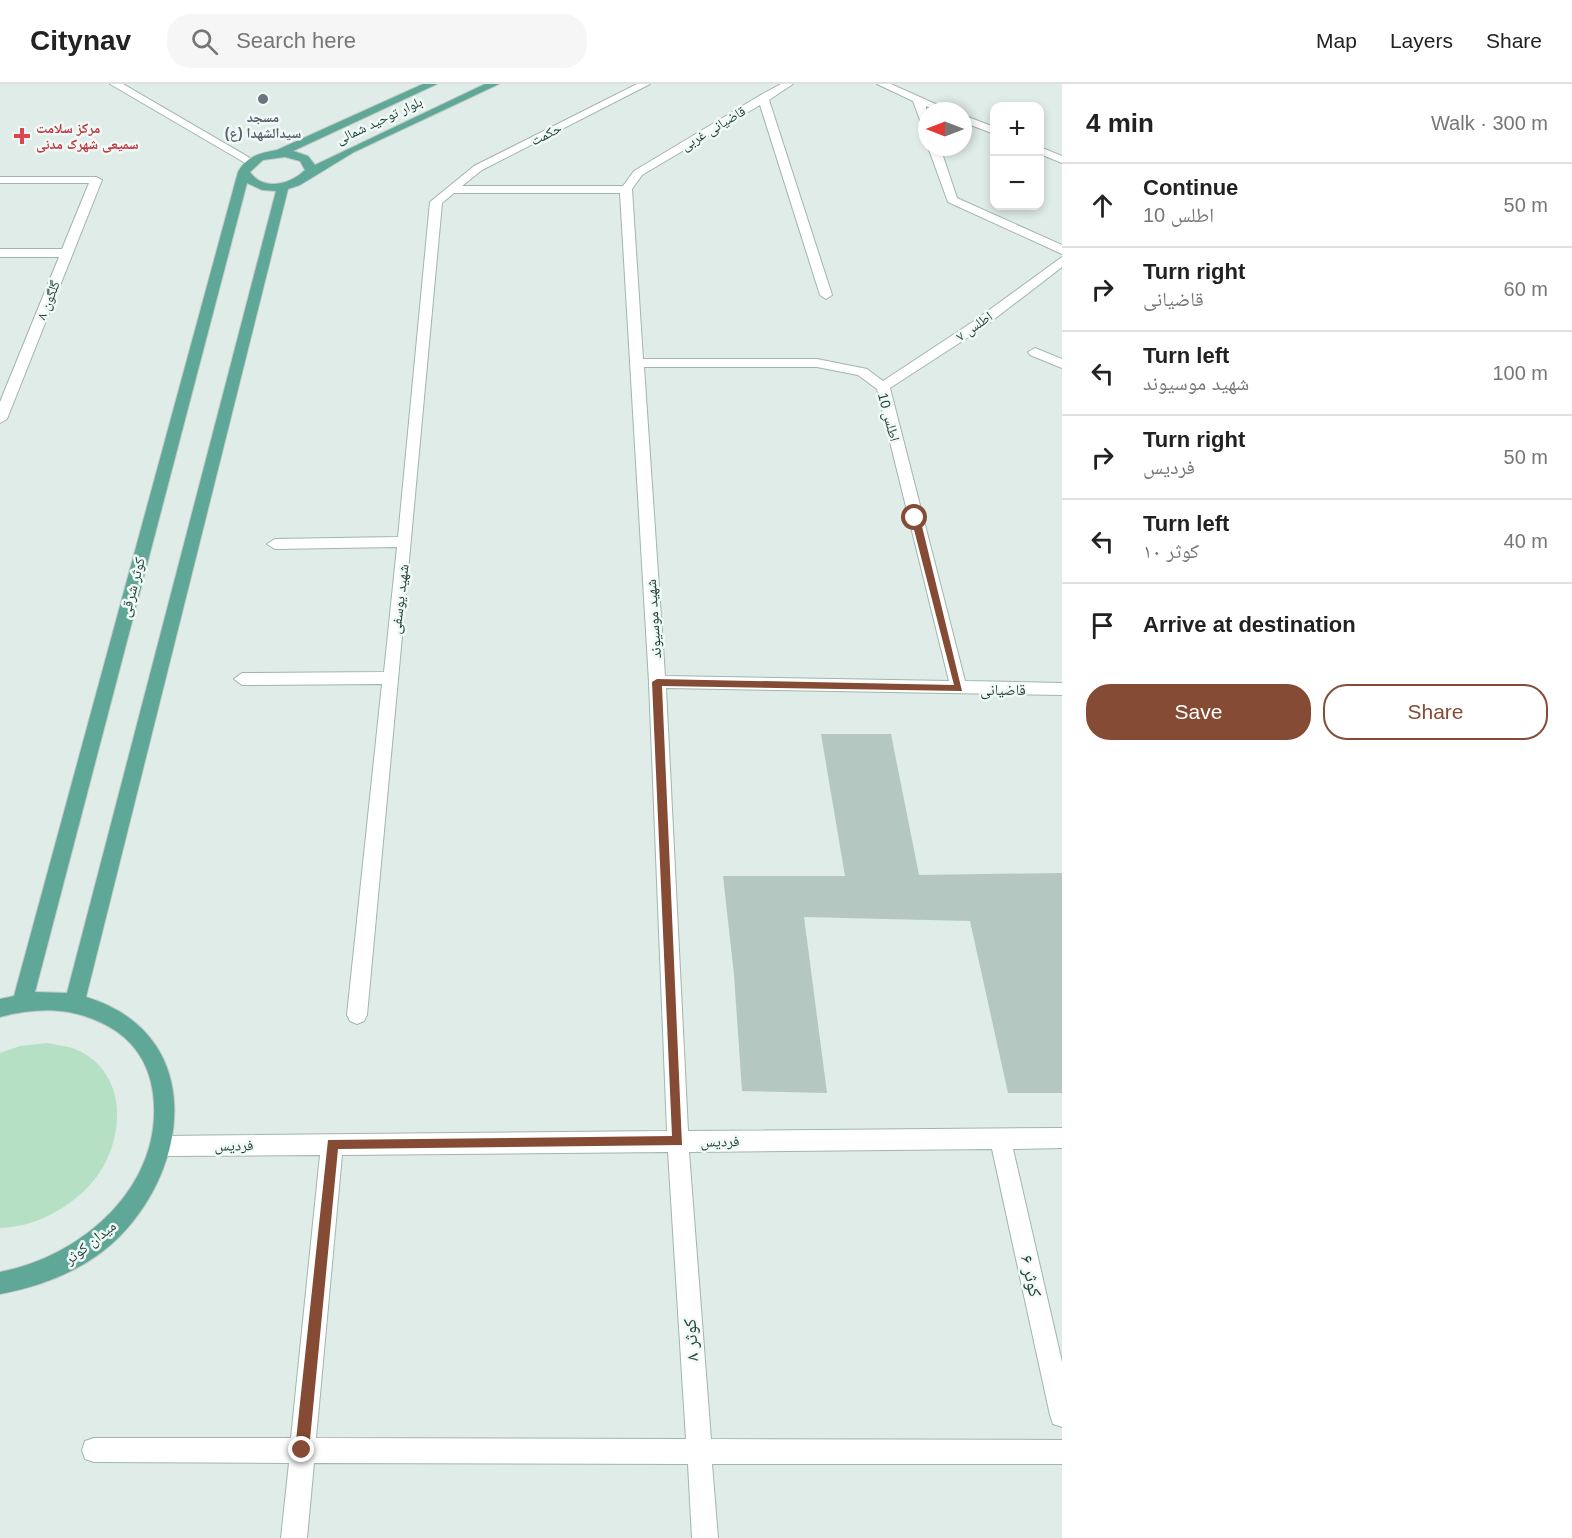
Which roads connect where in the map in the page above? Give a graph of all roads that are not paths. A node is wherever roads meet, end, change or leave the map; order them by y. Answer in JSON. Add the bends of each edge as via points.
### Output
{"nodes":[{"id":1,"x":115,"y":84,"type":"edge"},
{"id":2,"x":432,"y":84,"type":"edge"},
{"id":3,"x":494,"y":84,"type":"edge"},
{"id":4,"x":645,"y":84,"type":"edge"},
{"id":5,"x":788,"y":84,"type":"edge"},
{"id":6,"x":882,"y":84,"type":"edge"},
{"id":7,"x":764,"y":98,"type":"junction"},
{"id":8,"x":918,"y":99,"type":"junction"},
{"id":9,"x":919,"y":102,"type":"edge"},
{"id":10,"x":925,"y":102,"type":"edge"},
{"id":11,"x":972,"y":122,"type":"edge"},
{"id":12,"x":990,"y":129,"type":"edge"},
{"id":13,"x":1044,"y":152,"type":"edge"},
{"id":14,"x":280,"y":153,"type":"junction"},
{"id":15,"x":937,"y":156,"type":"edge"},
{"id":16,"x":1062,"y":160,"type":"edge"},
{"id":17,"x":248,"y":167,"type":"junction"},
{"id":18,"x":311,"y":171,"type":"junction"},
{"id":19,"x":0,"y":180,"type":"edge"},
{"id":20,"x":283,"y":187,"type":"junction"},
{"id":21,"x":626,"y":189,"type":"junction"},
{"id":22,"x":451,"y":190,"type":"junction"},
{"id":23,"x":1062,"y":250,"type":"edge"},
{"id":24,"x":0,"y":253,"type":"edge"},
{"id":25,"x":67,"y":253,"type":"junction"},
{"id":26,"x":1062,"y":261,"type":"edge"},
{"id":27,"x":826,"y":295,"type":"dead end"},
{"id":28,"x":1035,"y":352,"type":"dead end"},
{"id":29,"x":638,"y":363,"type":"junction"},
{"id":30,"x":1062,"y":364,"type":"edge"},
{"id":31,"x":883,"y":387,"type":"junction"},
{"id":32,"x":0,"y":419,"type":"edge"},
{"id":33,"x":405,"y":542,"type":"junction"},
{"id":34,"x":275,"y":544,"type":"dead end"},
{"id":35,"x":389,"y":678,"type":"junction"},
{"id":36,"x":242,"y":679,"type":"dead end"},
{"id":37,"x":657,"y":682,"type":"junction"},
{"id":38,"x":1062,"y":688,"type":"edge"},
{"id":39,"x":959,"y":689,"type":"junction"},
{"id":40,"x":75,"y":1001,"type":"junction"},
{"id":41,"x":22,"y":1002,"type":"junction"},
{"id":42,"x":0,"y":1008,"type":"edge"},
{"id":43,"x":357,"y":1015,"type":"dead end"},
{"id":44,"x":1000,"y":1138,"type":"junction"},
{"id":45,"x":1062,"y":1138,"type":"edge"},
{"id":46,"x":678,"y":1141,"type":"junction"},
{"id":47,"x":332,"y":1144,"type":"junction"},
{"id":48,"x":162,"y":1146,"type":"junction"},
{"id":49,"x":0,"y":1283,"type":"edge"},
{"id":50,"x":1062,"y":1415,"type":"edge"},
{"id":51,"x":94,"y":1450,"type":"dead end"},
{"id":52,"x":302,"y":1450,"type":"junction"},
{"id":53,"x":699,"y":1452,"type":"junction"},
{"id":54,"x":1062,"y":1452,"type":"edge"},
{"id":55,"x":294,"y":1538,"type":"edge"},
{"id":56,"x":705,"y":1538,"type":"edge"}],
"edges":[{"from":1,"to":17,"type":"street"},
{"from":2,"to":14,"type":"main road","name":"بلوار توحید شمالی"},
{"from":3,"to":18,"type":"main road","name":"بلوار توحید شمالی"},
{"from":4,"to":22,"type":"street","name":"حکمت","via":[[478,168]]},
{"from":5,"to":7,"type":"street","name":"قاضیانی غربی"},
{"from":6,"to":8,"type":"street"},
{"from":7,"to":21,"type":"street","name":"قاضیانی غربی","via":[[638,173]]},
{"from":7,"to":27,"type":"street"},
{"from":8,"to":9,"type":"street"},
{"from":8,"to":10,"type":"street"},
{"from":11,"to":12,"type":"street"},
{"from":13,"to":16,"type":"street"},
{"from":14,"to":17,"type":"main road","name":"بلوار توحید شمالی","via":[[266,155]]},
{"from":14,"to":18,"type":"main road","via":[[304,158]]},
{"from":15,"to":23,"type":"street","via":[[952,200]]},
{"from":17,"to":20,"type":"main road","via":[[248,179],[256,184]]},
{"from":17,"to":41,"type":"main road","name":"کوثر شرقی"},
{"from":18,"to":20,"type":"main road","name":"بلوار توحید شمالی"},
{"from":19,"to":25,"type":"street","name":"گلگون ۸","via":[[96,180]]},
{"from":20,"to":40,"type":"main road"},
{"from":21,"to":22,"type":"street"},
{"from":21,"to":29,"type":"street","name":"شهید موسیوند"},
{"from":22,"to":33,"type":"street","name":"شهید یوسفی","via":[[436,202]]},
{"from":24,"to":25,"type":"street"},
{"from":25,"to":32,"type":"street","name":"گلگون ۸"},
{"from":26,"to":31,"type":"street","name":"اطلس ۷","via":[[979,324]]},
{"from":28,"to":30,"type":"street"},
{"from":29,"to":31,"type":"street","name":"اطلس 10","via":[[839,365],[862,372]]},
{"from":29,"to":37,"type":"street","name":"شهید موسیوند"},
{"from":31,"to":39,"type":"street","name":"اطلس 10"},
{"from":33,"to":34,"type":"street"},
{"from":33,"to":35,"type":"street","name":"شهید یوسفی"},
{"from":35,"to":36,"type":"street"},
{"from":35,"to":43,"type":"street","name":"شهید یوسفی"},
{"from":37,"to":39,"type":"street","name":"قاضیانی"},
{"from":37,"to":46,"type":"street","name":"شهید موسیوند"},
{"from":38,"to":39,"type":"street","name":"قاضیانی"},
{"from":40,"to":41,"type":"main road","name":"میدان کوثر"},
{"from":40,"to":48,"type":"main road","name":"میدان کوثر","via":[[111,1013],[140,1036],[159,1066],[167,1104]]},
{"from":41,"to":42,"type":"main road","name":"میدان کوثر"},
{"from":44,"to":45,"type":"street","name":"فردیس"},
{"from":44,"to":46,"type":"street","name":"فردیس"},
{"from":44,"to":50,"type":"street","name":"کوثر ۶"},
{"from":46,"to":47,"type":"street","name":"فردیس"},
{"from":46,"to":53,"type":"street","name":"کوثر ۸"},
{"from":47,"to":48,"type":"street","name":"فردیس"},
{"from":47,"to":52,"type":"street"},
{"from":48,"to":49,"type":"main road","name":"میدان کوثر","via":[[144,1188],[114,1227],[73,1259],[27,1279]]},
{"from":51,"to":52,"type":"street"},
{"from":52,"to":53,"type":"street"},
{"from":52,"to":55,"type":"street"},
{"from":53,"to":54,"type":"street"},
{"from":53,"to":56,"type":"street","name":"کوثر ۸"}]}
